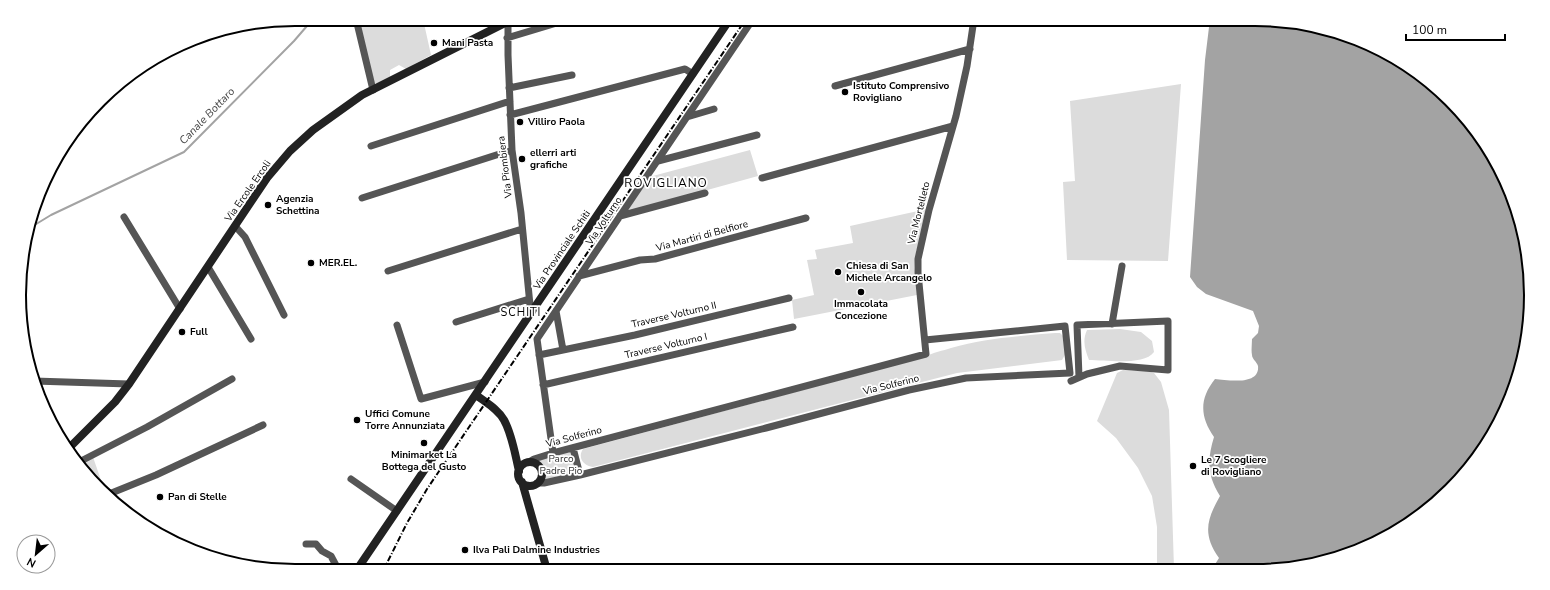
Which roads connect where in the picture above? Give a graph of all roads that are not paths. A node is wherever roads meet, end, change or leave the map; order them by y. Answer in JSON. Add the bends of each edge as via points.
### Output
{"nodes":[{"id":1,"x":358,"y":26,"type":"edge"},
{"id":2,"x":498,"y":26,"type":"edge"},
{"id":3,"x":509,"y":26,"type":"edge"},
{"id":4,"x":547,"y":26,"type":"edge"},
{"id":5,"x":725,"y":26,"type":"edge"},
{"id":6,"x":748,"y":26,"type":"edge"},
{"id":7,"x":973,"y":26,"type":"edge"},
{"id":8,"x":507,"y":38,"type":"junction"},
{"id":9,"x":970,"y":49,"type":"junction"},
{"id":10,"x":693,"y":74,"type":"junction"},
{"id":11,"x":572,"y":75,"type":"dead end"},
{"id":12,"x":835,"y":86,"type":"dead end"},
{"id":13,"x":509,"y":88,"type":"junction"},
{"id":14,"x":373,"y":90,"type":"junction"},
{"id":15,"x":510,"y":101,"type":"junction"},
{"id":16,"x":714,"y":110,"type":"dead end"},
{"id":17,"x":510,"y":115,"type":"junction"},
{"id":18,"x":687,"y":117,"type":"junction"},
{"id":19,"x":953,"y":126,"type":"junction"},
{"id":20,"x":756,"y":135,"type":"dead end"},
{"id":21,"x":371,"y":146,"type":"dead end"},
{"id":22,"x":512,"y":150,"type":"junction"},
{"id":23,"x":658,"y":161,"type":"junction"},
{"id":24,"x":762,"y":178,"type":"dead end"},
{"id":25,"x":705,"y":193,"type":"dead end"},
{"id":26,"x":362,"y":198,"type":"dead end"},
{"id":27,"x":620,"y":216,"type":"junction"},
{"id":28,"x":124,"y":217,"type":"dead end"},
{"id":29,"x":806,"y":218,"type":"dead end"},
{"id":30,"x":235,"y":226,"type":"junction"},
{"id":31,"x":522,"y":229,"type":"junction"},
{"id":32,"x":1122,"y":266,"type":"dead end"},
{"id":33,"x":208,"y":267,"type":"junction"},
{"id":34,"x":388,"y":271,"type":"dead end"},
{"id":35,"x":579,"y":276,"type":"junction"},
{"id":36,"x":789,"y":298,"type":"dead end"},
{"id":37,"x":529,"y":299,"type":"junction"},
{"id":38,"x":180,"y":309,"type":"junction"},
{"id":39,"x":556,"y":310,"type":"junction"},
{"id":40,"x":532,"y":312,"type":"junction"},
{"id":41,"x":284,"y":316,"type":"dead end"},
{"id":42,"x":456,"y":322,"type":"dead end"},
{"id":43,"x":1112,"y":324,"type":"junction"},
{"id":44,"x":397,"y":325,"type":"dead end"},
{"id":45,"x":793,"y":327,"type":"dead end"},
{"id":46,"x":251,"y":339,"type":"dead end"},
{"id":47,"x":925,"y":340,"type":"junction"},
{"id":48,"x":563,"y":350,"type":"junction"},
{"id":49,"x":926,"y":354,"type":"joint"},
{"id":50,"x":539,"y":355,"type":"junction"},
{"id":51,"x":1080,"y":377,"type":"junction"},
{"id":52,"x":232,"y":378,"type":"dead end"},
{"id":53,"x":40,"y":381,"type":"edge"},
{"id":54,"x":1071,"y":381,"type":"dead end"},
{"id":55,"x":484,"y":382,"type":"junction"},
{"id":56,"x":129,"y":384,"type":"junction"},
{"id":57,"x":543,"y":385,"type":"junction"},
{"id":58,"x":476,"y":395,"type":"junction"},
{"id":59,"x":263,"y":425,"type":"dead end"},
{"id":60,"x":72,"y":445,"type":"edge"},
{"id":61,"x":572,"y":448,"type":"junction"},
{"id":62,"x":553,"y":453,"type":"junction"},
{"id":63,"x":516,"y":457,"type":"junction"},
{"id":64,"x":83,"y":460,"type":"edge"},
{"id":65,"x":527,"y":463,"type":"junction"},
{"id":66,"x":519,"y":471,"type":"junction"},
{"id":67,"x":580,"y":475,"type":"junction"},
{"id":68,"x":351,"y":480,"type":"dead end"},
{"id":69,"x":522,"y":482,"type":"junction"},
{"id":70,"x":534,"y":484,"type":"junction"},
{"id":71,"x":113,"y":492,"type":"edge"},
{"id":72,"x":529,"y":507,"type":"junction"},
{"id":73,"x":397,"y":511,"type":"junction"},
{"id":74,"x":306,"y":544,"type":"dead end"},
{"id":75,"x":335,"y":564,"type":"edge"},
{"id":76,"x":361,"y":564,"type":"edge"},
{"id":77,"x":545,"y":564,"type":"edge"}],
"edges":[{"from":1,"to":14,"type":"street"},
{"from":2,"to":14,"type":"street","name":"Via Ercole Ercoli"},
{"from":3,"to":8,"type":"street","name":"Via Piombiera"},
{"from":4,"to":8,"type":"street"},
{"from":5,"to":10,"type":"street","name":"Via Provinciale Schiti"},
{"from":6,"to":18,"type":"street","name":"Via Volturno"},
{"from":7,"to":9,"type":"street","name":"Via Mortelleto"},
{"from":8,"to":13,"type":"street","name":"Via Piombiera"},
{"from":9,"to":12,"type":"street"},
{"from":9,"to":19,"type":"street","name":"Via Mortelleto"},
{"from":10,"to":17,"type":"street","via":[[685,69]]},
{"from":10,"to":40,"type":"street","name":"Via Provinciale Schiti"},
{"from":11,"to":13,"type":"street"},
{"from":13,"to":15,"type":"street","name":"Via Piombiera"},
{"from":14,"to":30,"type":"street","name":"Via Ercole Ercoli","via":[[313,130],[290,151],[266,178]]},
{"from":15,"to":17,"type":"street","name":"Via Piombiera"},
{"from":15,"to":21,"type":"street"},
{"from":16,"to":18,"type":"street"},
{"from":17,"to":22,"type":"street","name":"Via Piombiera"},
{"from":18,"to":23,"type":"street","name":"Via Volturno"},
{"from":19,"to":24,"type":"street"},
{"from":19,"to":47,"type":"street","name":"Via Mortelleto","via":[[918,259]]},
{"from":20,"to":23,"type":"street"},
{"from":22,"to":26,"type":"street"},
{"from":22,"to":31,"type":"street","name":"Via Piombiera"},
{"from":23,"to":27,"type":"street","name":"Via Volturno"},
{"from":25,"to":27,"type":"street"},
{"from":27,"to":35,"type":"street","name":"Via Volturno"},
{"from":28,"to":38,"type":"street"},
{"from":29,"to":35,"type":"street","name":"Via Martiri di Belfiore","via":[[655,259],[640,260]]},
{"from":30,"to":33,"type":"street","name":"Via Ercole Ercoli"},
{"from":30,"to":41,"type":"street","via":[[245,237]]},
{"from":31,"to":34,"type":"street"},
{"from":31,"to":37,"type":"street","name":"Via Piombiera"},
{"from":32,"to":43,"type":"street"},
{"from":33,"to":38,"type":"street","name":"Via Ercole Ercoli"},
{"from":33,"to":46,"type":"street"},
{"from":35,"to":39,"type":"street","name":"Via Volturno"},
{"from":36,"to":48,"type":"street","name":"Traverse Volturno II"},
{"from":37,"to":40,"type":"street","name":"Via Piombiera"},
{"from":37,"to":42,"type":"street"},
{"from":38,"to":56,"type":"street","name":"Via Ercole Ercoli"},
{"from":39,"to":48,"type":"street"},
{"from":39,"to":50,"type":"street","name":"Via Volturno","via":[[537,339]]},
{"from":40,"to":55,"type":"street","name":"Via Provinciale Schiti"},
{"from":43,"to":51,"type":"street","via":[[1077,326]]},
{"from":43,"to":51,"type":"street","via":[[1168,321],[1168,370],[1120,366]]},
{"from":44,"to":55,"type":"street","via":[[421,399]]},
{"from":45,"to":57,"type":"street","name":"Traverse Volturno I"},
{"from":47,"to":49,"type":"street","name":"Via Mortelleto"},
{"from":47,"to":67,"type":"street","name":"Via Solferino","via":[[1066,326],[1070,373],[966,378],[916,388]]},
{"from":48,"to":50,"type":"street","name":"Traverse Volturno II"},
{"from":49,"to":61,"type":"street","name":"Via Solferino"},
{"from":50,"to":57,"type":"street","name":"Via Volturno"},
{"from":51,"to":54,"type":"street"},
{"from":52,"to":64,"type":"street"},
{"from":53,"to":56,"type":"street"},
{"from":55,"to":58,"type":"street","name":"Via Provinciale Schiti"},
{"from":56,"to":60,"type":"street","name":"Via Ercole Ercoli","via":[[115,402]]},
{"from":57,"to":62,"type":"street","name":"Via Volturno"},
{"from":58,"to":63,"type":"street","via":[[503,419]]},
{"from":58,"to":73,"type":"street","name":"Via Provinciale Schiti"},
{"from":59,"to":71,"type":"street"},
{"from":61,"to":62,"type":"street","name":"Via Solferino"},
{"from":61,"to":67,"type":"street"},
{"from":62,"to":65,"type":"street","name":"Via Solferino","via":[[534,458]]},
{"from":63,"to":65,"type":"street"},
{"from":63,"to":66,"type":"street"},
{"from":65,"to":66,"type":"street"},
{"from":65,"to":70,"type":"street","via":[[536,464],[541,469],[541,477]]},
{"from":66,"to":69,"type":"street","via":[[518,476]]},
{"from":67,"to":70,"type":"street","name":"Via Solferino"},
{"from":68,"to":73,"type":"street"},
{"from":69,"to":70,"type":"street"},
{"from":69,"to":72,"type":"street"},
{"from":70,"to":72,"type":"street"},
{"from":72,"to":77,"type":"street"},
{"from":73,"to":76,"type":"street","name":"Via Provinciale Schiti"},
{"from":74,"to":75,"type":"street","via":[[316,544],[331,556]]}]}
